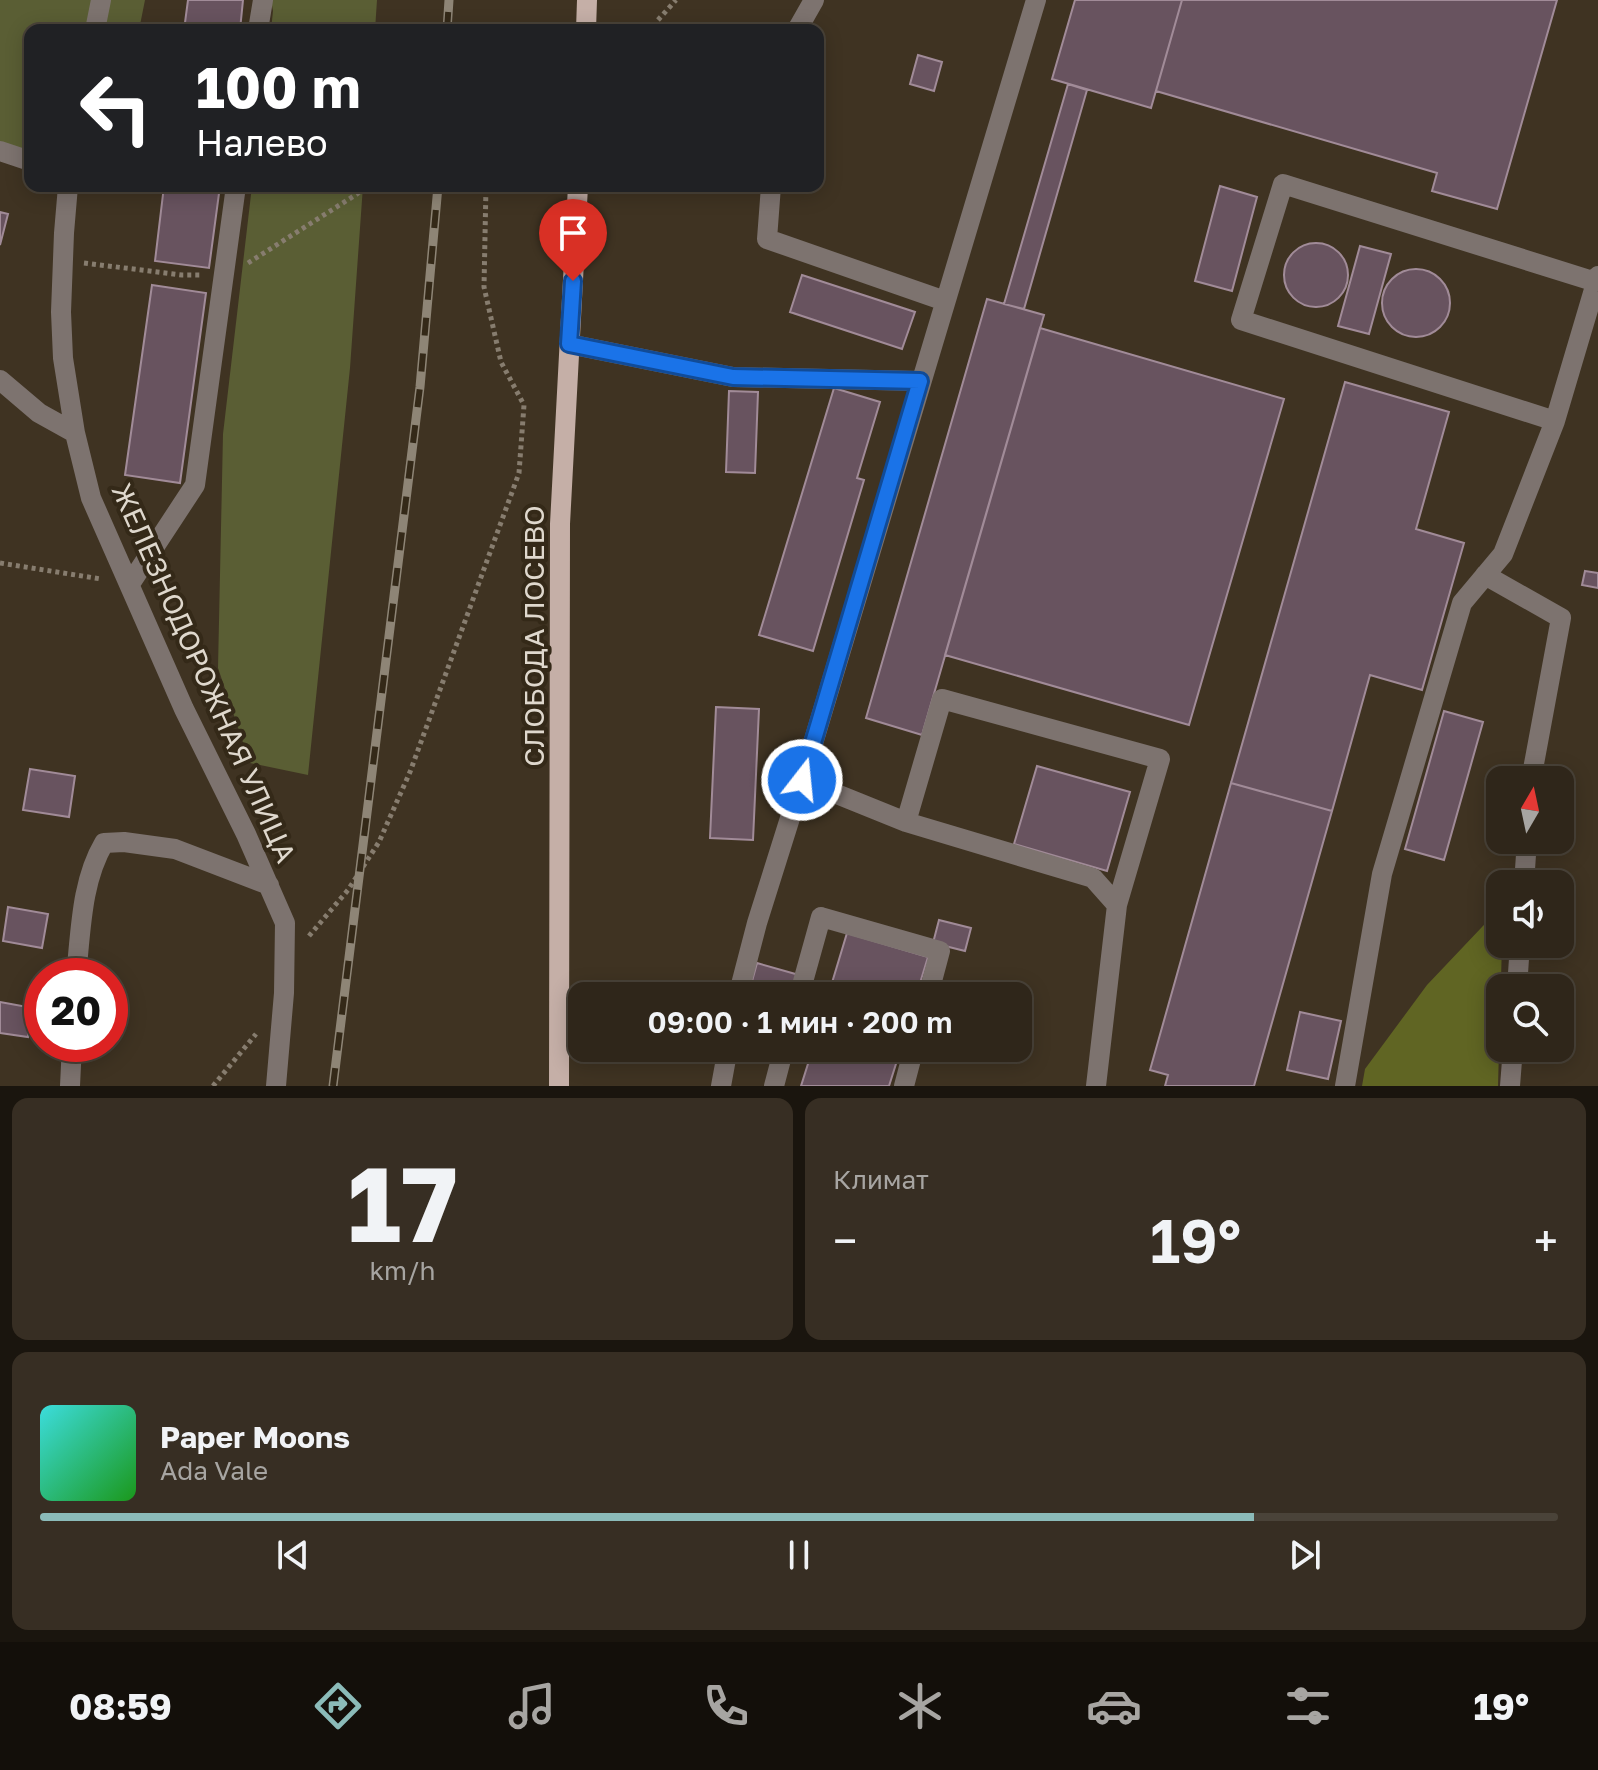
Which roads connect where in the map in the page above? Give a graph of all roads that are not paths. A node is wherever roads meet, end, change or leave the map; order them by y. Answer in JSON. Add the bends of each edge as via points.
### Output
{"nodes":[{"id":1,"x":101,"y":0,"type":"edge"},
{"id":2,"x":263,"y":0,"type":"edge"},
{"id":3,"x":587,"y":0,"type":"edge"},
{"id":4,"x":814,"y":0,"type":"edge"},
{"id":5,"x":1036,"y":0,"type":"edge"},
{"id":6,"x":96,"y":24,"type":"edge"},
{"id":7,"x":259,"y":24,"type":"edge"},
{"id":8,"x":586,"y":24,"type":"edge"},
{"id":9,"x":800,"y":24,"type":"edge"},
{"id":10,"x":0,"y":151,"type":"edge"},
{"id":11,"x":24,"y":159,"type":"edge"},
{"id":12,"x":67,"y":192,"type":"edge"},
{"id":13,"x":235,"y":192,"type":"edge"},
{"id":14,"x":578,"y":192,"type":"edge"},
{"id":15,"x":771,"y":192,"type":"edge"},
{"id":16,"x":1597,"y":279,"type":"edge"},
{"id":17,"x":945,"y":301,"type":"junction"},
{"id":18,"x":569,"y":344,"type":"junction"},
{"id":19,"x":0,"y":380,"type":"edge"},
{"id":20,"x":920,"y":381,"type":"junction"},
{"id":21,"x":1555,"y":421,"type":"junction"},
{"id":22,"x":75,"y":433,"type":"junction"},
{"id":23,"x":1485,"y":575,"type":"junction"},
{"id":24,"x":130,"y":584,"type":"junction"},
{"id":25,"x":1534,"y":766,"type":"edge"},
{"id":26,"x":802,"y":780,"type":"junction"},
{"id":27,"x":906,"y":822,"type":"junction"},
{"id":28,"x":269,"y":885,"type":"junction"},
{"id":29,"x":1117,"y":905,"type":"junction"},
{"id":30,"x":78,"y":958,"type":"edge"},
{"id":31,"x":742,"y":982,"type":"edge"},
{"id":32,"x":803,"y":982,"type":"edge"},
{"id":33,"x":932,"y":982,"type":"edge"},
{"id":34,"x":71,"y":1062,"type":"edge"},
{"id":35,"x":725,"y":1062,"type":"edge"},
{"id":36,"x":780,"y":1062,"type":"edge"},
{"id":37,"x":910,"y":1062,"type":"edge"},
{"id":38,"x":1512,"y":1062,"type":"edge"},
{"id":39,"x":70,"y":1086,"type":"edge"},
{"id":40,"x":276,"y":1086,"type":"edge"},
{"id":41,"x":559,"y":1086,"type":"edge"},
{"id":42,"x":721,"y":1086,"type":"edge"},
{"id":43,"x":774,"y":1086,"type":"edge"},
{"id":44,"x":904,"y":1086,"type":"edge"},
{"id":45,"x":1096,"y":1086,"type":"edge"},
{"id":46,"x":1345,"y":1086,"type":"edge"},
{"id":47,"x":1510,"y":1086,"type":"edge"}],
"edges":[{"from":1,"to":6,"type":"street"},
{"from":2,"to":7,"type":"street"},
{"from":3,"to":8,"type":"main road"},
{"from":4,"to":9,"type":"street"},
{"from":5,"to":17,"type":"street"},
{"from":10,"to":11,"type":"street"},
{"from":12,"to":22,"type":"street","name":"ЖЕЛЕЗНОДОРОЖНАЯ УЛИЦА","via":[[61,312]]},
{"from":13,"to":24,"type":"street","via":[[195,485]]},
{"from":14,"to":18,"type":"main road","name":"СЛОБОДА ЛОСЕВО"},
{"from":15,"to":17,"type":"street","via":[[767,239]]},
{"from":16,"to":21,"type":"street"},
{"from":16,"to":21,"type":"street","via":[[1283,184],[1241,320]]},
{"from":17,"to":20,"type":"street"},
{"from":18,"to":20,"type":"street","via":[[733,377]]},
{"from":18,"to":41,"type":"main road","name":"СЛОБОДА ЛОСЕВО","via":[[560,524]]},
{"from":19,"to":22,"type":"street","via":[[39,413]]},
{"from":20,"to":26,"type":"street"},
{"from":21,"to":23,"type":"street","via":[[1503,554]]},
{"from":22,"to":24,"type":"street","name":"ЖЕЛЕЗНОДОРОЖНАЯ УЛИЦА","via":[[91,498]]},
{"from":23,"to":25,"type":"street","via":[[1561,618]]},
{"from":23,"to":46,"type":"street","via":[[1462,603],[1382,874]]},
{"from":24,"to":28,"type":"street","name":"ЖЕЛЕЗНОДОРОЖНАЯ УЛИЦА"},
{"from":26,"to":27,"type":"street"},
{"from":26,"to":31,"type":"street"},
{"from":27,"to":29,"type":"street","via":[[1093,878]]},
{"from":27,"to":29,"type":"street","via":[[942,699],[1160,759]]},
{"from":28,"to":30,"type":"street","via":[[175,849],[104,843],[85,895]]},
{"from":28,"to":40,"type":"street","name":"ЖЕЛЕЗНОДОРОЖНАЯ УЛИЦА","via":[[285,923]]},
{"from":29,"to":45,"type":"street"},
{"from":32,"to":33,"type":"street","via":[[821,917],[940,951]]},
{"from":34,"to":39,"type":"street"},
{"from":35,"to":42,"type":"street"},
{"from":36,"to":43,"type":"street"},
{"from":37,"to":44,"type":"street"},
{"from":38,"to":47,"type":"street"}]}
